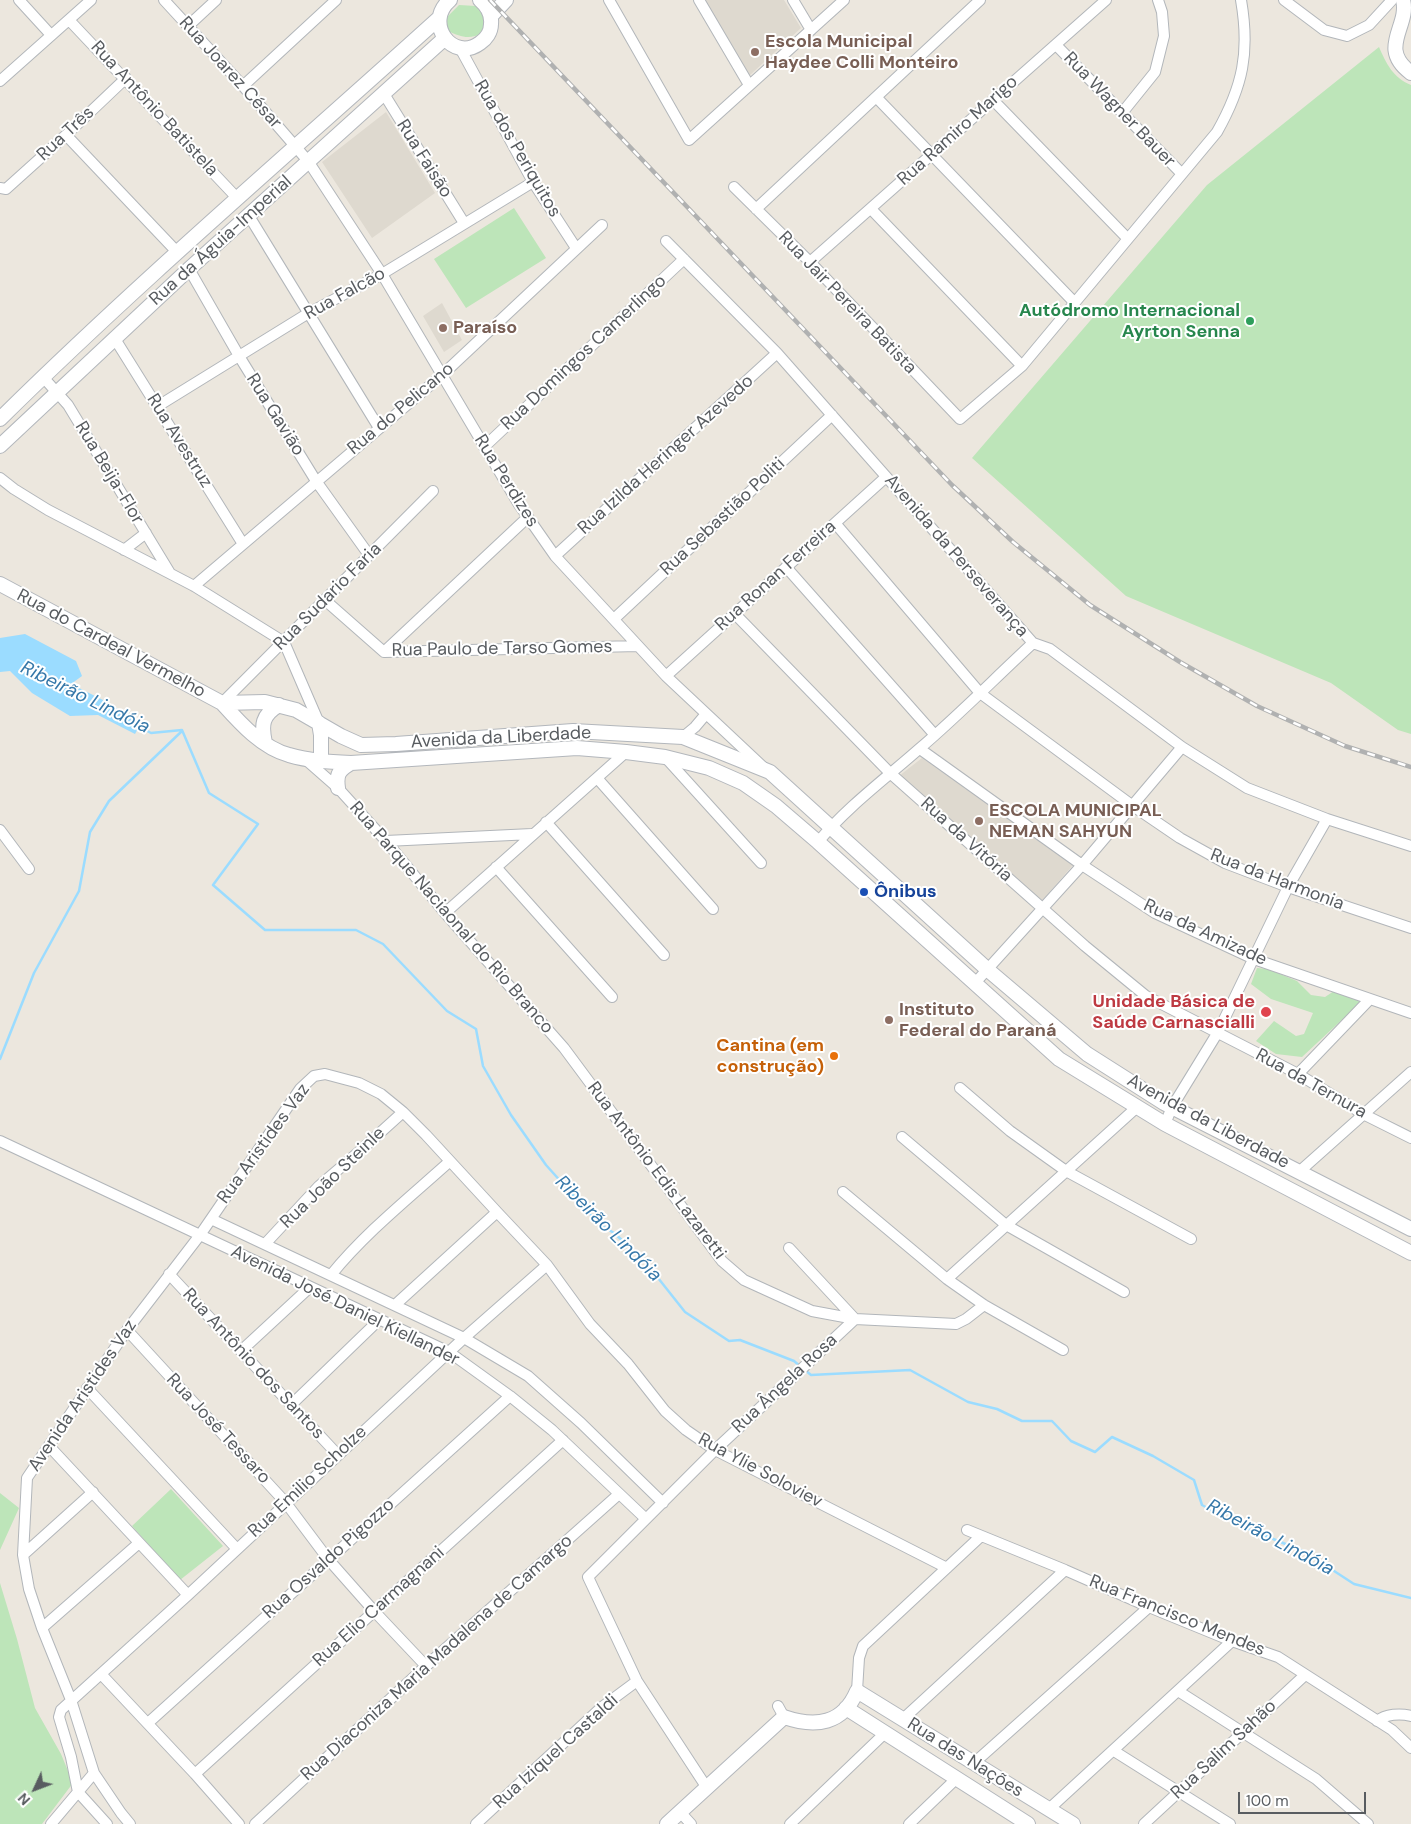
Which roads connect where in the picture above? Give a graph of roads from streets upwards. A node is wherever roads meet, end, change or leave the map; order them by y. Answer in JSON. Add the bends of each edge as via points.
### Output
{"nodes":[{"id":1,"x":19,"y":0,"type":"edge"},
{"id":2,"x":91,"y":0,"type":"edge"},
{"id":3,"x":164,"y":0,"type":"edge"},
{"id":4,"x":216,"y":0,"type":"edge"},
{"id":5,"x":336,"y":0,"type":"edge"},
{"id":6,"x":450,"y":0,"type":"edge"},
{"id":7,"x":482,"y":0,"type":"edge"},
{"id":8,"x":506,"y":0,"type":"edge"},
{"id":9,"x":608,"y":0,"type":"edge"},
{"id":10,"x":699,"y":0,"type":"edge"},
{"id":11,"x":793,"y":0,"type":"edge"},
{"id":12,"x":844,"y":0,"type":"edge"},
{"id":13,"x":980,"y":0,"type":"edge"},
{"id":14,"x":1106,"y":0,"type":"edge"},
{"id":15,"x":1158,"y":0,"type":"edge"},
{"id":16,"x":1241,"y":0,"type":"edge"},
{"id":17,"x":1284,"y":0,"type":"edge"},
{"id":18,"x":1392,"y":0,"type":"edge"},
{"id":19,"x":1403,"y":0,"type":"edge"},
{"id":20,"x":1407,"y":13,"type":"edge"},
{"id":21,"x":491,"y":16,"type":"junction"},
{"id":22,"x":438,"y":19,"type":"junction"},
{"id":23,"x":69,"y":20,"type":"junction"},
{"id":24,"x":188,"y":26,"type":"junction"},
{"id":25,"x":811,"y":30,"type":"junction"},
{"id":26,"x":51,"y":35,"type":"junction"},
{"id":27,"x":444,"y":38,"type":"junction"},
{"id":28,"x":1056,"y":45,"type":"junction"},
{"id":29,"x":460,"y":48,"type":"junction"},
{"id":30,"x":1411,"y":73,"type":"edge"},
{"id":31,"x":126,"y":78,"type":"junction"},
{"id":32,"x":1,"y":79,"type":"edge"},
{"id":33,"x":749,"y":85,"type":"junction"},
{"id":34,"x":243,"y":86,"type":"junction"},
{"id":35,"x":384,"y":94,"type":"junction"},
{"id":36,"x":876,"y":97,"type":"junction"},
{"id":37,"x":994,"y":100,"type":"junction"},
{"id":38,"x":1122,"y":112,"type":"junction"},
{"id":39,"x":66,"y":135,"type":"junction"},
{"id":40,"x":296,"y":147,"type":"junction"},
{"id":41,"x":932,"y":154,"type":"junction"},
{"id":42,"x":308,"y":161,"type":"junction"},
{"id":43,"x":1182,"y":174,"type":"junction"},
{"id":44,"x":532,"y":182,"type":"junction"},
{"id":45,"x":734,"y":187,"type":"dead end"},
{"id":46,"x":3,"y":188,"type":"edge"},
{"id":47,"x":238,"y":199,"type":"junction"},
{"id":48,"x":756,"y":209,"type":"junction"},
{"id":49,"x":871,"y":209,"type":"junction"},
{"id":50,"x":249,"y":216,"type":"junction"},
{"id":51,"x":464,"y":223,"type":"junction"},
{"id":52,"x":602,"y":224,"type":"dead end"},
{"id":53,"x":1128,"y":239,"type":"junction"},
{"id":54,"x":666,"y":241,"type":"dead end"},
{"id":55,"x":576,"y":248,"type":"junction"},
{"id":56,"x":178,"y":253,"type":"junction"},
{"id":57,"x":684,"y":260,"type":"junction"},
{"id":58,"x":810,"y":262,"type":"junction"},
{"id":59,"x":189,"y":270,"type":"junction"},
{"id":60,"x":382,"y":274,"type":"junction"},
{"id":61,"x":1074,"y":302,"type":"junction"},
{"id":62,"x":308,"y":314,"type":"junction"},
{"id":63,"x":114,"y":338,"type":"junction"},
{"id":64,"x":777,"y":353,"type":"junction"},
{"id":65,"x":239,"y":356,"type":"junction"},
{"id":66,"x":1022,"y":366,"type":"junction"},
{"id":67,"x":441,"y":376,"type":"junction"},
{"id":68,"x":43,"y":377,"type":"junction"},
{"id":69,"x":58,"y":393,"type":"junction"},
{"id":70,"x":158,"y":406,"type":"junction"},
{"id":71,"x":832,"y":415,"type":"junction"},
{"id":72,"x":0,"y":419,"type":"edge"},
{"id":73,"x":379,"y":428,"type":"junction"},
{"id":74,"x":0,"y":446,"type":"edge"},
{"id":75,"x":484,"y":447,"type":"junction"},
{"id":76,"x":886,"y":476,"type":"junction"},
{"id":77,"x":0,"y":478,"type":"edge"},
{"id":78,"x":316,"y":481,"type":"junction"},
{"id":79,"x":433,"y":491,"type":"dead end"},
{"id":80,"x":527,"y":518,"type":"junction"},
{"id":81,"x":835,"y":523,"type":"junction"},
{"id":82,"x":146,"y":533,"type":"junction"},
{"id":83,"x":243,"y":544,"type":"junction"},
{"id":84,"x":124,"y":550,"type":"junction"},
{"id":85,"x":369,"y":554,"type":"junction"},
{"id":86,"x":555,"y":556,"type":"junction"},
{"id":87,"x":786,"y":567,"type":"junction"},
{"id":88,"x":170,"y":574,"type":"junction"},
{"id":89,"x":0,"y":584,"type":"edge"},
{"id":90,"x":194,"y":586,"type":"junction"},
{"id":91,"x":326,"y":601,"type":"junction"},
{"id":92,"x":735,"y":614,"type":"junction"},
{"id":93,"x":614,"y":619,"type":"junction"},
{"id":94,"x":284,"y":642,"type":"junction"},
{"id":95,"x":1032,"y":643,"type":"junction"},
{"id":96,"x":638,"y":646,"type":"junction"},
{"id":97,"x":384,"y":652,"type":"junction"},
{"id":98,"x":666,"y":676,"type":"junction"},
{"id":99,"x":980,"y":693,"type":"junction"},
{"id":100,"x":222,"y":703,"type":"junction"},
{"id":101,"x":279,"y":705,"type":"junction"},
{"id":102,"x":706,"y":714,"type":"junction"},
{"id":103,"x":319,"y":723,"type":"junction"},
{"id":104,"x":934,"y":734,"type":"junction"},
{"id":105,"x":683,"y":737,"type":"junction"},
{"id":106,"x":265,"y":743,"type":"junction"},
{"id":107,"x":1182,"y":747,"type":"junction"},
{"id":108,"x":920,"y":749,"type":"junction"},
{"id":109,"x":626,"y":752,"type":"junction"},
{"id":110,"x":665,"y":757,"type":"junction"},
{"id":111,"x":304,"y":759,"type":"junction"},
{"id":112,"x":321,"y":761,"type":"junction"},
{"id":113,"x":351,"y":763,"type":"junction"},
{"id":114,"x":770,"y":772,"type":"junction"},
{"id":115,"x":890,"y":773,"type":"junction"},
{"id":116,"x":596,"y":778,"type":"junction"},
{"id":117,"x":338,"y":788,"type":"junction"},
{"id":118,"x":1133,"y":806,"type":"junction"},
{"id":119,"x":1327,"y":819,"type":"junction"},
{"id":120,"x":546,"y":822,"type":"junction"},
{"id":121,"x":830,"y":828,"type":"junction"},
{"id":122,"x":1,"y":833,"type":"edge"},
{"id":123,"x":532,"y":834,"type":"junction"},
{"id":124,"x":386,"y":841,"type":"junction"},
{"id":125,"x":818,"y":842,"type":"junction"},
{"id":126,"x":1411,"y":846,"type":"edge"},
{"id":127,"x":761,"y":863,"type":"dead end"},
{"id":128,"x":1082,"y":865,"type":"junction"},
{"id":129,"x":496,"y":867,"type":"junction"},
{"id":130,"x":28,"y":869,"type":"dead end"},
{"id":131,"x":1288,"y":888,"type":"junction"},
{"id":132,"x":1042,"y":908,"type":"junction"},
{"id":133,"x":713,"y":909,"type":"dead end"},
{"id":134,"x":445,"y":913,"type":"junction"},
{"id":135,"x":1411,"y":928,"type":"edge"},
{"id":136,"x":664,"y":955,"type":"dead end"},
{"id":137,"x":1254,"y":959,"type":"junction"},
{"id":138,"x":988,"y":970,"type":"junction"},
{"id":139,"x":975,"y":983,"type":"junction"},
{"id":140,"x":612,"y":997,"type":"dead end"},
{"id":141,"x":1369,"y":1000,"type":"junction"},
{"id":142,"x":1411,"y":1014,"type":"edge"},
{"id":143,"x":1218,"y":1032,"type":"junction"},
{"id":144,"x":564,"y":1048,"type":"joint"},
{"id":145,"x":1411,"y":1072,"type":"edge"},
{"id":146,"x":1298,"y":1074,"type":"junction"},
{"id":147,"x":960,"y":1088,"type":"dead end"},
{"id":148,"x":1172,"y":1107,"type":"junction"},
{"id":149,"x":1136,"y":1108,"type":"junction"},
{"id":150,"x":402,"y":1112,"type":"junction"},
{"id":151,"x":1364,"y":1114,"type":"junction"},
{"id":152,"x":1165,"y":1124,"type":"junction"},
{"id":153,"x":902,"y":1137,"type":"dead end"},
{"id":154,"x":1411,"y":1138,"type":"edge"},
{"id":155,"x":0,"y":1141,"type":"edge"},
{"id":156,"x":449,"y":1162,"type":"junction"},
{"id":157,"x":1066,"y":1171,"type":"junction"},
{"id":158,"x":1300,"y":1171,"type":"junction"},
{"id":159,"x":843,"y":1192,"type":"dead end"},
{"id":160,"x":497,"y":1212,"type":"junction"},
{"id":161,"x":211,"y":1219,"type":"junction"},
{"id":162,"x":1006,"y":1225,"type":"junction"},
{"id":163,"x":1411,"y":1229,"type":"edge"},
{"id":164,"x":200,"y":1235,"type":"junction"},
{"id":165,"x":1191,"y":1239,"type":"dead end"},
{"id":166,"x":265,"y":1244,"type":"junction"},
{"id":167,"x":789,"y":1248,"type":"dead end"},
{"id":168,"x":1411,"y":1253,"type":"edge"},
{"id":169,"x":547,"y":1266,"type":"junction"},
{"id":170,"x":169,"y":1274,"type":"junction"},
{"id":171,"x":331,"y":1275,"type":"junction"},
{"id":172,"x":947,"y":1279,"type":"junction"},
{"id":173,"x":309,"y":1288,"type":"junction"},
{"id":174,"x":1124,"y":1292,"type":"dead end"},
{"id":175,"x":395,"y":1305,"type":"junction"},
{"id":176,"x":984,"y":1305,"type":"junction"},
{"id":177,"x":855,"y":1319,"type":"junction"},
{"id":178,"x":378,"y":1320,"type":"junction"},
{"id":179,"x":127,"y":1330,"type":"junction"},
{"id":180,"x":464,"y":1338,"type":"junction"},
{"id":181,"x":242,"y":1350,"type":"junction"},
{"id":182,"x":1063,"y":1350,"type":"dead end"},
{"id":183,"x":449,"y":1352,"type":"junction"},
{"id":184,"x":87,"y":1388,"type":"junction"},
{"id":185,"x":510,"y":1396,"type":"junction"},
{"id":186,"x":292,"y":1404,"type":"junction"},
{"id":187,"x":562,"y":1440,"type":"junction"},
{"id":188,"x":49,"y":1446,"type":"junction"},
{"id":189,"x":714,"y":1450,"type":"junction"},
{"id":190,"x":338,"y":1454,"type":"junction"},
{"id":191,"x":92,"y":1492,"type":"junction"},
{"id":192,"x":619,"y":1494,"type":"junction"},
{"id":193,"x":286,"y":1503,"type":"junction"},
{"id":194,"x":663,"y":1503,"type":"junction"},
{"id":195,"x":646,"y":1520,"type":"junction"},
{"id":196,"x":967,"y":1530,"type":"dead end"},
{"id":197,"x":981,"y":1536,"type":"junction"},
{"id":198,"x":139,"y":1543,"type":"junction"},
{"id":199,"x":236,"y":1549,"type":"junction"},
{"id":200,"x":23,"y":1555,"type":"junction"},
{"id":201,"x":328,"y":1559,"type":"junction"},
{"id":202,"x":947,"y":1568,"type":"junction"},
{"id":203,"x":1065,"y":1570,"type":"junction"},
{"id":204,"x":188,"y":1595,"type":"junction"},
{"id":205,"x":1150,"y":1608,"type":"junction"},
{"id":206,"x":374,"y":1611,"type":"junction"},
{"id":207,"x":42,"y":1628,"type":"junction"},
{"id":208,"x":1232,"y":1641,"type":"junction"},
{"id":209,"x":426,"y":1666,"type":"junction"},
{"id":210,"x":101,"y":1674,"type":"junction"},
{"id":211,"x":1305,"y":1675,"type":"junction"},
{"id":212,"x":637,"y":1681,"type":"junction"},
{"id":213,"x":857,"y":1691,"type":"junction"},
{"id":214,"x":1178,"y":1691,"type":"junction"},
{"id":215,"x":71,"y":1700,"type":"junction"},
{"id":216,"x":882,"y":1707,"type":"junction"},
{"id":217,"x":846,"y":1708,"type":"junction"},
{"id":218,"x":1411,"y":1716,"type":"edge"},
{"id":219,"x":903,"y":1719,"type":"junction"},
{"id":220,"x":1377,"y":1721,"type":"junction"},
{"id":221,"x":148,"y":1723,"type":"junction"},
{"id":222,"x":871,"y":1724,"type":"junction"},
{"id":223,"x":885,"y":1733,"type":"junction"},
{"id":224,"x":1243,"y":1734,"type":"junction"},
{"id":225,"x":1411,"y":1748,"type":"edge"},
{"id":226,"x":1114,"y":1751,"type":"junction"},
{"id":227,"x":974,"y":1763,"type":"junction"},
{"id":228,"x":94,"y":1773,"type":"junction"},
{"id":229,"x":195,"y":1774,"type":"junction"},
{"id":230,"x":957,"y":1778,"type":"junction"},
{"id":231,"x":707,"y":1788,"type":"junction"},
{"id":232,"x":78,"y":1792,"type":"junction"},
{"id":233,"x":1178,"y":1792,"type":"junction"},
{"id":234,"x":1049,"y":1809,"type":"junction"},
{"id":235,"x":680,"y":1812,"type":"junction"},
{"id":236,"x":51,"y":1824,"type":"edge"},
{"id":237,"x":107,"y":1824,"type":"edge"},
{"id":238,"x":130,"y":1824,"type":"edge"},
{"id":239,"x":240,"y":1824,"type":"edge"},
{"id":240,"x":255,"y":1824,"type":"edge"},
{"id":241,"x":476,"y":1824,"type":"edge"},
{"id":242,"x":667,"y":1824,"type":"edge"},
{"id":243,"x":690,"y":1824,"type":"edge"},
{"id":244,"x":790,"y":1824,"type":"edge"},
{"id":245,"x":909,"y":1824,"type":"edge"},
{"id":246,"x":1028,"y":1824,"type":"edge"},
{"id":247,"x":1073,"y":1824,"type":"edge"},
{"id":248,"x":1144,"y":1824,"type":"edge"},
{"id":249,"x":1230,"y":1824,"type":"edge"},
{"id":250,"x":1368,"y":1824,"type":"edge"}],
"edges":[{"from":1,"to":26,"type":"street"},
{"from":2,"to":23,"type":"street"},
{"from":3,"to":24,"type":"street","name":"Rua Joarez César"},
{"from":4,"to":24,"type":"street"},
{"from":5,"to":34,"type":"street"},
{"from":6,"to":22,"type":"street","name":"Rua da Águia-Imperial","via":[[440,11]]},
{"from":7,"to":21,"type":"street"},
{"from":8,"to":21,"type":"street"},
{"from":9,"to":33,"type":"street","via":[[689,140]]},
{"from":10,"to":33,"type":"street"},
{"from":11,"to":25,"type":"street"},
{"from":12,"to":25,"type":"street"},
{"from":13,"to":36,"type":"street"},
{"from":14,"to":28,"type":"street","name":"Rua Ramiro Marigo"},
{"from":15,"to":38,"type":"street","via":[[1164,36],[1155,72]]},
{"from":16,"to":43,"type":"street","via":[[1244,64],[1238,88],[1218,132]]},
{"from":17,"to":18,"type":"street","via":[[1324,30],[1346,36],[1369,25]]},
{"from":19,"to":20,"type":"street"},
{"from":20,"to":30,"type":"street","via":[[1395,41],[1396,52]]},
{"from":21,"to":29,"type":"street","via":[[489,33],[484,40],[477,46]]},
{"from":22,"to":27,"type":"street"},
{"from":22,"to":40,"type":"street","name":"Rua da Águia-Imperial"},
{"from":23,"to":26,"type":"street"},
{"from":23,"to":31,"type":"street","name":"Rua Antônio Batistela"},
{"from":24,"to":34,"type":"street","name":"Rua Joarez César"},
{"from":25,"to":33,"type":"street"},
{"from":26,"to":32,"type":"street"},
{"from":27,"to":29,"type":"street"},
{"from":27,"to":35,"type":"street","name":"Rua da Águia-Imperial"},
{"from":28,"to":37,"type":"street","name":"Rua Ramiro Marigo"},
{"from":28,"to":38,"type":"street","name":"Rua Wagner Bauer"},
{"from":29,"to":44,"type":"street","name":"Rua dos Periquitos"},
{"from":31,"to":39,"type":"street","name":"Rua Três"},
{"from":31,"to":47,"type":"street","name":"Rua Antônio Batistela"},
{"from":34,"to":40,"type":"street","name":"Rua Joarez César"},
{"from":35,"to":42,"type":"street","name":"Rua da Águia-Imperial"},
{"from":35,"to":51,"type":"street","name":"Rua Faisão"},
{"from":36,"to":41,"type":"street"},
{"from":36,"to":48,"type":"street"},
{"from":37,"to":41,"type":"street","name":"Rua Ramiro Marigo"},
{"from":37,"to":53,"type":"street"},
{"from":38,"to":43,"type":"street","name":"Rua Wagner Bauer"},
{"from":39,"to":46,"type":"street","name":"Rua Três"},
{"from":39,"to":56,"type":"street"},
{"from":40,"to":42,"type":"street","name":"Rua Perdizes"},
{"from":40,"to":47,"type":"street","name":"Rua da Águia-Imperial"},
{"from":41,"to":49,"type":"street","name":"Rua Ramiro Marigo"},
{"from":41,"to":61,"type":"street"},
{"from":42,"to":50,"type":"street","name":"Rua da Águia-Imperial"},
{"from":42,"to":60,"type":"street","name":"Rua Perdizes"},
{"from":43,"to":53,"type":"street"},
{"from":44,"to":51,"type":"street","name":"Rua Falcão"},
{"from":44,"to":55,"type":"street","name":"Rua dos Periquitos"},
{"from":45,"to":48,"type":"street","name":"Rua Jair Pereira Batista"},
{"from":47,"to":56,"type":"street","name":"Rua da Águia-Imperial"},
{"from":48,"to":58,"type":"street","name":"Rua Jair Pereira Batista"},
{"from":49,"to":58,"type":"street","name":"Rua Ramiro Marigo"},
{"from":49,"to":66,"type":"street"},
{"from":50,"to":59,"type":"street","name":"Rua da Águia-Imperial"},
{"from":50,"to":62,"type":"street"},
{"from":51,"to":60,"type":"street","name":"Rua Falcão"},
{"from":52,"to":55,"type":"street","name":"Rua do Pelicano"},
{"from":53,"to":61,"type":"street"},
{"from":54,"to":57,"type":"street","name":"Avenida da Perseverança"},
{"from":55,"to":67,"type":"street","name":"Rua do Pelicano"},
{"from":56,"to":68,"type":"street","name":"Rua da Águia-Imperial"},
{"from":57,"to":64,"type":"street","name":"Avenida da Perseverança"},
{"from":57,"to":75,"type":"street","name":"Rua Domingos Camerlingo"},
{"from":58,"to":66,"type":"street","name":"Rua Jair Pereira Batista","via":[[960,419]]},
{"from":59,"to":63,"type":"street","name":"Rua da Águia-Imperial"},
{"from":59,"to":65,"type":"street","name":"Rua Gavião"},
{"from":60,"to":62,"type":"street","name":"Rua Falcão"},
{"from":60,"to":67,"type":"street","name":"Rua Perdizes"},
{"from":61,"to":66,"type":"street"},
{"from":62,"to":65,"type":"street","name":"Rua Falcão"},
{"from":62,"to":73,"type":"street"},
{"from":63,"to":69,"type":"street","name":"Rua da Águia-Imperial"},
{"from":63,"to":70,"type":"street","name":"Rua Avestruz"},
{"from":64,"to":71,"type":"street","name":"Avenida da Perseverança"},
{"from":64,"to":86,"type":"street","name":"Rua Izilda Heringer Azevedo"},
{"from":65,"to":70,"type":"street","name":"Rua Falcão"},
{"from":65,"to":78,"type":"street","name":"Rua Gavião"},
{"from":67,"to":73,"type":"street","name":"Rua do Pelicano"},
{"from":67,"to":75,"type":"street","name":"Rua Perdizes"},
{"from":68,"to":69,"type":"street","name":"Rua Beija-Flor"},
{"from":68,"to":72,"type":"street","name":"Rua da Águia-Imperial"},
{"from":69,"to":74,"type":"street","name":"Rua da Águia-Imperial"},
{"from":69,"to":82,"type":"street","name":"Rua Beija-Flor"},
{"from":70,"to":83,"type":"street","name":"Rua Avestruz"},
{"from":71,"to":76,"type":"street","name":"Avenida da Perseverança"},
{"from":71,"to":93,"type":"street","name":"Rua Sebastião Politi"},
{"from":73,"to":78,"type":"street","name":"Rua do Pelicano"},
{"from":75,"to":80,"type":"street","name":"Rua Perdizes"},
{"from":76,"to":81,"type":"street","name":"Rua Ronan Ferreira"},
{"from":76,"to":95,"type":"street","name":"Avenida da Perseverança"},
{"from":77,"to":84,"type":"street","via":[[48,510]]},
{"from":78,"to":83,"type":"street","name":"Rua do Pelicano"},
{"from":78,"to":85,"type":"street","name":"Rua Gavião"},
{"from":79,"to":85,"type":"street","name":"Rua Sudario Faria"},
{"from":80,"to":86,"type":"street","name":"Rua Perdizes"},
{"from":80,"to":97,"type":"street"},
{"from":81,"to":87,"type":"street","name":"Rua Ronan Ferreira"},
{"from":81,"to":99,"type":"street","name":"Rua da Harmonia"},
{"from":82,"to":84,"type":"street"},
{"from":82,"to":88,"type":"street","name":"Rua Beija-Flor"},
{"from":83,"to":90,"type":"street","name":"Rua do Pelicano"},
{"from":84,"to":88,"type":"street"},
{"from":85,"to":91,"type":"street","name":"Rua Sudario Faria"},
{"from":86,"to":93,"type":"street","name":"Rua Perdizes"},
{"from":87,"to":92,"type":"street","name":"Rua Ronan Ferreira"},
{"from":87,"to":104,"type":"street"},
{"from":88,"to":90,"type":"street"},
{"from":89,"to":100,"type":"street","name":"Rua do Cardeal Vermelho"},
{"from":90,"to":94,"type":"street"},
{"from":91,"to":94,"type":"street","name":"Rua Sudario Faria"},
{"from":91,"to":97,"type":"street","name":"Rua Paulo de Tarso Gomes"},
{"from":92,"to":98,"type":"street","name":"Rua Ronan Ferreira"},
{"from":92,"to":115,"type":"street","name":"Rua da Vitória"},
{"from":93,"to":96,"type":"street","name":"Rua Perdizes"},
{"from":94,"to":100,"type":"street","name":"Rua Sudario Faria"},
{"from":94,"to":103,"type":"street"},
{"from":95,"to":99,"type":"street"},
{"from":95,"to":107,"type":"street","name":"Avenida da Perseverança","via":[[1050,649]]},
{"from":96,"to":97,"type":"street","name":"Rua Paulo de Tarso Gomes"},
{"from":96,"to":98,"type":"street","name":"Rua Perdizes"},
{"from":98,"to":102,"type":"street","name":"Rua Perdizes"},
{"from":99,"to":104,"type":"street"},
{"from":99,"to":118,"type":"street","name":"Rua da Harmonia"},
{"from":100,"to":101,"type":"street","name":"Avenida da Liberdade","via":[[265,702]]},
{"from":100,"to":106,"type":"street","name":"Avenida da Liberdade"},
{"from":101,"to":103,"type":"street","name":"Avenida da Liberdade"},
{"from":101,"to":106,"type":"street","via":[[270,711],[263,724]]},
{"from":102,"to":105,"type":"street"},
{"from":102,"to":114,"type":"street","name":"Rua Perdizes"},
{"from":103,"to":105,"type":"street","name":"Avenida da Liberdade","via":[[361,744],[573,731]]},
{"from":103,"to":112,"type":"street"},
{"from":104,"to":108,"type":"street"},
{"from":105,"to":114,"type":"street","name":"Avenida da Liberdade"},
{"from":106,"to":111,"type":"street","name":"Avenida da Liberdade","via":[[287,755]]},
{"from":107,"to":118,"type":"street"},
{"from":107,"to":119,"type":"street","name":"Avenida da Perseverança","via":[[1247,788]]},
{"from":108,"to":115,"type":"street"},
{"from":108,"to":128,"type":"street","name":"Rua da Amizade"},
{"from":109,"to":110,"type":"street","name":"Avenida da Liberdade"},
{"from":109,"to":113,"type":"street","name":"Avenida da Liberdade","via":[[577,748]]},
{"from":109,"to":116,"type":"street"},
{"from":110,"to":125,"type":"street","name":"Avenida da Liberdade","via":[[709,768],[743,783]]},
{"from":110,"to":127,"type":"street"},
{"from":111,"to":112,"type":"street","name":"Avenida da Liberdade"},
{"from":111,"to":117,"type":"street","name":"Rua Parque Naciaonal do Rio Branco"},
{"from":112,"to":113,"type":"street","name":"Avenida da Liberdade"},
{"from":112,"to":117,"type":"street","name":"Rua Parque Naciaonal do Rio Branco"},
{"from":113,"to":117,"type":"street","via":[[340,769],[336,777]]},
{"from":114,"to":121,"type":"street","name":"Avenida da Liberdade"},
{"from":115,"to":121,"type":"street"},
{"from":115,"to":132,"type":"street","name":"Rua da Vitória"},
{"from":116,"to":120,"type":"street"},
{"from":116,"to":133,"type":"street"},
{"from":117,"to":124,"type":"street","name":"Rua Parque Naciaonal do Rio Branco"},
{"from":118,"to":128,"type":"street"},
{"from":118,"to":131,"type":"street","name":"Rua da Harmonia","via":[[1225,863]]},
{"from":119,"to":126,"type":"street","name":"Avenida da Perseverança"},
{"from":119,"to":131,"type":"street"},
{"from":120,"to":123,"type":"street"},
{"from":120,"to":136,"type":"street"},
{"from":121,"to":125,"type":"street"},
{"from":121,"to":138,"type":"street","name":"Avenida da Liberdade"},
{"from":122,"to":130,"type":"street"},
{"from":123,"to":124,"type":"street"},
{"from":123,"to":129,"type":"street"},
{"from":124,"to":134,"type":"street","name":"Rua Parque Naciaonal do Rio Branco"},
{"from":125,"to":139,"type":"street","name":"Avenida da Liberdade"},
{"from":128,"to":132,"type":"street"},
{"from":128,"to":137,"type":"street","name":"Rua da Amizade","via":[[1155,913]]},
{"from":129,"to":134,"type":"street"},
{"from":129,"to":140,"type":"street"},
{"from":131,"to":135,"type":"street","name":"Rua da Harmonia"},
{"from":131,"to":137,"type":"street"},
{"from":132,"to":138,"type":"street"},
{"from":132,"to":143,"type":"street","name":"Rua da Ternura","via":[[1146,996]]},
{"from":134,"to":144,"type":"street","name":"Rua Parque Naciaonal do Rio Branco"},
{"from":137,"to":141,"type":"street","name":"Rua da Amizade"},
{"from":137,"to":143,"type":"street"},
{"from":138,"to":139,"type":"street"},
{"from":138,"to":148,"type":"street","name":"Avenida da Liberdade","via":[[1087,1054]]},
{"from":139,"to":149,"type":"street","name":"Avenida da Liberdade","via":[[1059,1059]]},
{"from":141,"to":142,"type":"street","name":"Rua da Amizade"},
{"from":141,"to":146,"type":"street"},
{"from":143,"to":146,"type":"street","name":"Rua da Ternura"},
{"from":143,"to":148,"type":"street"},
{"from":144,"to":177,"type":"street","name":"Rua Antônio Edis Lazaretti","via":[[722,1261],[744,1280],[812,1311]]},
{"from":145,"to":151,"type":"street"},
{"from":146,"to":151,"type":"street","name":"Rua da Ternura"},
{"from":147,"to":157,"type":"street","via":[[1010,1131]]},
{"from":148,"to":152,"type":"street"},
{"from":148,"to":158,"type":"street","name":"Avenida da Liberdade"},
{"from":149,"to":152,"type":"street","name":"Avenida da Liberdade"},
{"from":149,"to":157,"type":"street"},
{"from":150,"to":156,"type":"street","name":"Rua Aristides Vaz"},
{"from":150,"to":161,"type":"street","name":"Rua Aristides Vaz","via":[[381,1094],[359,1083],[325,1074],[314,1076],[300,1089]]},
{"from":150,"to":166,"type":"street","name":"Rua João Steinle","via":[[320,1186]]},
{"from":151,"to":154,"type":"street","name":"Rua da Ternura"},
{"from":151,"to":158,"type":"street"},
{"from":152,"to":168,"type":"street","name":"Avenida da Liberdade"},
{"from":153,"to":162,"type":"street"},
{"from":155,"to":164,"type":"street","name":"Avenida José Daniel Kiellander"},
{"from":156,"to":160,"type":"street","name":"Rua Aristides Vaz"},
{"from":156,"to":171,"type":"street","via":[[368,1236]]},
{"from":157,"to":162,"type":"street"},
{"from":157,"to":165,"type":"street"},
{"from":158,"to":163,"type":"street","name":"Avenida da Liberdade"},
{"from":159,"to":172,"type":"street"},
{"from":160,"to":169,"type":"street","name":"Rua Ylie Soloviev"},
{"from":160,"to":175,"type":"street"},
{"from":161,"to":164,"type":"street","name":"Rua Aristides Vaz"},
{"from":161,"to":166,"type":"street","name":"Avenida José Daniel Kiellander"},
{"from":162,"to":172,"type":"street"},
{"from":162,"to":174,"type":"street"},
{"from":164,"to":170,"type":"street","name":"Avenida Aristides Vaz"},
{"from":164,"to":173,"type":"street","name":"Avenida José Daniel Kiellander"},
{"from":166,"to":171,"type":"street","name":"Avenida José Daniel Kiellander"},
{"from":167,"to":177,"type":"street"},
{"from":169,"to":180,"type":"street","name":"Rua Emilio Scholze"},
{"from":169,"to":189,"type":"street","name":"Rua Ylie Soloviev","via":[[590,1324],[666,1411]]},
{"from":170,"to":179,"type":"street","name":"Avenida Aristides Vaz"},
{"from":170,"to":181,"type":"street","name":"Rua Antônio dos Santos"},
{"from":171,"to":175,"type":"street","name":"Avenida José Daniel Kiellander"},
{"from":172,"to":176,"type":"street"},
{"from":173,"to":178,"type":"street","name":"Avenida José Daniel Kiellander"},
{"from":173,"to":181,"type":"street"},
{"from":175,"to":180,"type":"street","name":"Avenida José Daniel Kiellander"},
{"from":176,"to":177,"type":"street","name":"Rua Antônio Edis Lazaretti","via":[[956,1324]]},
{"from":176,"to":182,"type":"street"},
{"from":177,"to":189,"type":"street","name":"Rua Ângela Rosa"},
{"from":178,"to":183,"type":"street","name":"Avenida José Daniel Kiellander"},
{"from":178,"to":186,"type":"street"},
{"from":179,"to":184,"type":"street","name":"Avenida Aristides Vaz"},
{"from":179,"to":193,"type":"street","name":"Rua José Tessaro"},
{"from":180,"to":183,"type":"street","name":"Rua Emilio Scholze"},
{"from":180,"to":194,"type":"street","name":"Avenida José Daniel Kiellander","via":[[528,1376],[582,1423]]},
{"from":181,"to":186,"type":"street","name":"Rua Antônio dos Santos"},
{"from":183,"to":185,"type":"street","name":"Avenida José Daniel Kiellander"},
{"from":183,"to":190,"type":"street","name":"Rua Emilio Scholze"},
{"from":184,"to":188,"type":"street","name":"Avenida Aristides Vaz"},
{"from":184,"to":199,"type":"street"},
{"from":185,"to":187,"type":"street","name":"Avenida José Daniel Kiellander"},
{"from":185,"to":201,"type":"street","name":"Rua Osvaldo Pigozzo"},
{"from":186,"to":190,"type":"street","name":"Rua Antônio dos Santos"},
{"from":187,"to":192,"type":"street","name":"Avenida José Daniel Kiellander"},
{"from":187,"to":206,"type":"street","name":"Rua Elio Carmagnani"},
{"from":188,"to":191,"type":"street"},
{"from":188,"to":200,"type":"street","name":"Avenida Aristides Vaz","via":[[27,1478]]},
{"from":189,"to":194,"type":"street","name":"Rua Ângela Rosa"},
{"from":189,"to":202,"type":"street","name":"Rua Ylie Soloviev"},
{"from":190,"to":193,"type":"street","name":"Rua Emilio Scholze"},
{"from":191,"to":198,"type":"street"},
{"from":191,"to":200,"type":"street"},
{"from":192,"to":195,"type":"street","name":"Avenida José Daniel Kiellander"},
{"from":192,"to":209,"type":"street","name":"Rua Diaconiza Maria Madalena de Camargo"},
{"from":193,"to":199,"type":"street","name":"Rua Emilio Scholze"},
{"from":193,"to":201,"type":"street","name":"Rua José Tessaro"},
{"from":194,"to":195,"type":"street","name":"Rua Ângela Rosa"},
{"from":195,"to":212,"type":"street","name":"Rua Ângela Rosa","via":[[588,1577]]},
{"from":196,"to":197,"type":"street","name":"Rua Francisco Mendes"},
{"from":197,"to":202,"type":"street"},
{"from":197,"to":203,"type":"street","name":"Rua Francisco Mendes"},
{"from":198,"to":204,"type":"street"},
{"from":198,"to":207,"type":"street"},
{"from":199,"to":204,"type":"street","name":"Rua Emilio Scholze"},
{"from":200,"to":207,"type":"street","name":"Avenida Aristides Vaz","via":[[29,1589]]},
{"from":201,"to":206,"type":"street","name":"Rua José Tessaro"},
{"from":201,"to":221,"type":"street","name":"Rua Osvaldo Pigozzo"},
{"from":202,"to":213,"type":"street","via":[[863,1646],[858,1658]]},
{"from":203,"to":205,"type":"street","name":"Rua Francisco Mendes"},
{"from":203,"to":219,"type":"street"},
{"from":204,"to":210,"type":"street","name":"Rua Emilio Scholze"},
{"from":205,"to":208,"type":"street","name":"Rua Francisco Mendes"},
{"from":205,"to":227,"type":"street"},
{"from":206,"to":209,"type":"street","name":"Rua José Tessaro"},
{"from":206,"to":229,"type":"street","name":"Rua Elio Carmagnani"},
{"from":207,"to":215,"type":"street","name":"Avenida Aristides Vaz"},
{"from":208,"to":211,"type":"street","name":"Rua Francisco Mendes","via":[[1278,1657]]},
{"from":208,"to":214,"type":"street"},
{"from":209,"to":240,"type":"street","name":"Rua Diaconiza Maria Madalena de Camargo"},
{"from":210,"to":215,"type":"street","name":"Rua Emilio Scholze"},
{"from":210,"to":221,"type":"street"},
{"from":211,"to":220,"type":"street","name":"Rua Francisco Mendes"},
{"from":211,"to":224,"type":"street","name":"Rua Salim Sahão"},
{"from":212,"to":231,"type":"street"},
{"from":212,"to":241,"type":"street","name":"Rua Iziquel Castaldi","via":[[602,1707]]},
{"from":213,"to":216,"type":"street","name":"Rua das Nações"},
{"from":213,"to":217,"type":"street"},
{"from":214,"to":224,"type":"street"},
{"from":214,"to":226,"type":"street"},
{"from":215,"to":228,"type":"street","name":"Avenida Aristides Vaz"},
{"from":215,"to":232,"type":"street","via":[[59,1717]]},
{"from":216,"to":219,"type":"street","name":"Rua das Nações"},
{"from":216,"to":222,"type":"street"},
{"from":217,"to":222,"type":"street","name":"Rua das Nações"},
{"from":217,"to":231,"type":"street","via":[[831,1720],[808,1723],[781,1711]]},
{"from":218,"to":220,"type":"street","via":[[1383,1716]]},
{"from":219,"to":227,"type":"street","name":"Rua das Nações"},
{"from":220,"to":225,"type":"street","name":"Rua Francisco Mendes"},
{"from":221,"to":229,"type":"street"},
{"from":222,"to":223,"type":"street","name":"Rua das Nações"},
{"from":223,"to":230,"type":"street","name":"Rua das Nações"},
{"from":223,"to":244,"type":"street"},
{"from":224,"to":233,"type":"street","name":"Rua Salim Sahão"},
{"from":224,"to":250,"type":"street","via":[[1316,1779]]},
{"from":226,"to":233,"type":"street"},
{"from":226,"to":234,"type":"street"},
{"from":227,"to":234,"type":"street","name":"Rua das Nações"},
{"from":228,"to":232,"type":"street"},
{"from":228,"to":238,"type":"street","name":"Avenida Aristides Vaz"},
{"from":229,"to":239,"type":"street"},
{"from":230,"to":245,"type":"street"},
{"from":230,"to":246,"type":"street","name":"Rua das Nações"},
{"from":231,"to":235,"type":"street"},
{"from":232,"to":236,"type":"street"},
{"from":232,"to":237,"type":"street"},
{"from":233,"to":248,"type":"street","name":"Rua Salim Sahão"},
{"from":233,"to":249,"type":"street"},
{"from":234,"to":247,"type":"street","name":"Rua das Nações"},
{"from":235,"to":242,"type":"street"},
{"from":235,"to":243,"type":"street"}]}
